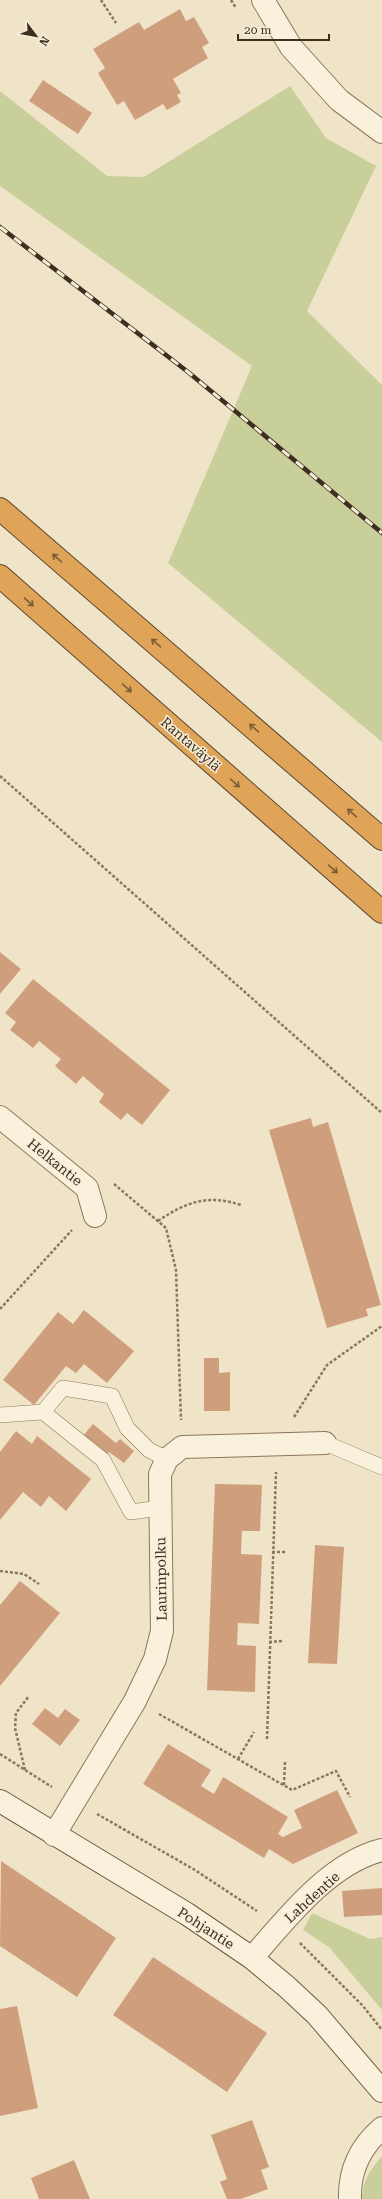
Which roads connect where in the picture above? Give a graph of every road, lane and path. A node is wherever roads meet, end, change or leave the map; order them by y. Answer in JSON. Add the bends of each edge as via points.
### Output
{"nodes":[{"id":1,"x":101,"y":0,"type":"edge"},
{"id":2,"x":263,"y":0,"type":"edge"},
{"id":3,"x":116,"y":23,"type":"dead end"},
{"id":4,"x":382,"y":132,"type":"edge"},
{"id":5,"x":0,"y":508,"type":"edge"},
{"id":6,"x":0,"y":576,"type":"edge"},
{"id":7,"x":0,"y":776,"type":"edge"},
{"id":8,"x":382,"y":839,"type":"edge"},
{"id":9,"x":382,"y":912,"type":"edge"},
{"id":10,"x":382,"y":1113,"type":"edge"},
{"id":11,"x":0,"y":1117,"type":"edge"},
{"id":12,"x":113,"y":1183,"type":"dead end"},
{"id":13,"x":241,"y":1205,"type":"dead end"},
{"id":14,"x":94,"y":1212,"type":"joint"},
{"id":15,"x":158,"y":1221,"type":"junction"},
{"id":16,"x":0,"y":1309,"type":"edge"},
{"id":17,"x":382,"y":1326,"type":"edge"},
{"id":18,"x":43,"y":1412,"type":"junction"},
{"id":19,"x":0,"y":1415,"type":"edge"},
{"id":20,"x":325,"y":1443,"type":"joint"},
{"id":21,"x":278,"y":1444,"type":"junction"},
{"id":22,"x":175,"y":1453,"type":"junction"},
{"id":23,"x":382,"y":1467,"type":"edge"},
{"id":24,"x":160,"y":1508,"type":"junction"},
{"id":25,"x":272,"y":1552,"type":"junction"},
{"id":26,"x":285,"y":1552,"type":"dead end"},
{"id":27,"x":0,"y":1571,"type":"edge"},
{"id":28,"x":39,"y":1584,"type":"dead end"},
{"id":29,"x":282,"y":1641,"type":"dead end"},
{"id":30,"x":269,"y":1642,"type":"junction"},
{"id":31,"x":29,"y":1696,"type":"dead end"},
{"id":32,"x":135,"y":1701,"type":"junction"},
{"id":33,"x":254,"y":1732,"type":"dead end"},
{"id":34,"x":266,"y":1739,"type":"dead end"},
{"id":35,"x":0,"y":1754,"type":"edge"},
{"id":36,"x":238,"y":1759,"type":"junction"},
{"id":37,"x":286,"y":1762,"type":"dead end"},
{"id":38,"x":26,"y":1770,"type":"junction"},
{"id":39,"x":284,"y":1785,"type":"junction"},
{"id":40,"x":350,"y":1797,"type":"dead end"},
{"id":41,"x":0,"y":1801,"type":"edge"},
{"id":42,"x":75,"y":1801,"type":"junction"},
{"id":43,"x":54,"y":1835,"type":"junction"},
{"id":44,"x":382,"y":1850,"type":"edge"},
{"id":45,"x":280,"y":1926,"type":"junction"},
{"id":46,"x":252,"y":1958,"type":"junction"},
{"id":47,"x":382,"y":2030,"type":"edge"},
{"id":48,"x":382,"y":2091,"type":"edge"},
{"id":49,"x":382,"y":2128,"type":"edge"},
{"id":50,"x":350,"y":2199,"type":"edge"}],
"edges":[{"from":1,"to":3,"type":"path"},
{"from":2,"to":4,"type":"street","via":[[291,47],[339,100]]},
{"from":8,"to":5,"type":"highway","one_way":true},
{"from":6,"to":9,"type":"highway","name":"Rantaväylä","one_way":true},
{"from":7,"to":10,"type":"path"},
{"from":11,"to":14,"type":"street","name":"Helkantie","via":[[87,1188]]},
{"from":12,"to":15,"type":"path"},
{"from":13,"to":15,"type":"path","via":[[226,1200],[191,1202],[178,1207]]},
{"from":14,"to":16,"type":"path"},
{"from":15,"to":22,"type":"path","via":[[166,1228],[176,1270]]},
{"from":17,"to":21,"type":"path","via":[[327,1365]]},
{"from":18,"to":19,"type":"lane"},
{"from":18,"to":22,"type":"lane","via":[[63,1388],[112,1396],[127,1428],[149,1450]]},
{"from":18,"to":24,"type":"lane","via":[[103,1460],[132,1512]]},
{"from":20,"to":21,"type":"street"},
{"from":20,"to":23,"type":"lane"},
{"from":21,"to":22,"type":"street"},
{"from":21,"to":25,"type":"path"},
{"from":22,"to":24,"type":"street","name":"Laurinpolku","via":[[160,1474]]},
{"from":24,"to":32,"type":"street","name":"Laurinpolku","via":[[162,1631],[156,1659]]},
{"from":25,"to":26,"type":"path"},
{"from":25,"to":30,"type":"path"},
{"from":27,"to":28,"type":"path","via":[[24,1574]]},
{"from":29,"to":30,"type":"path"},
{"from":30,"to":34,"type":"path"},
{"from":31,"to":38,"type":"path","via":[[16,1713],[15,1728]]},
{"from":32,"to":36,"type":"path"},
{"from":32,"to":42,"type":"street","name":"Laurinpolku"},
{"from":33,"to":36,"type":"path"},
{"from":35,"to":38,"type":"path"},
{"from":36,"to":39,"type":"path"},
{"from":37,"to":39,"type":"path"},
{"from":38,"to":42,"type":"path"},
{"from":39,"to":40,"type":"path","via":[[292,1790],[336,1771]]},
{"from":41,"to":43,"type":"street","name":"Pohjantie"},
{"from":42,"to":43,"type":"street","name":"Laurinpolku"},
{"from":42,"to":45,"type":"path","via":[[195,1870]]},
{"from":43,"to":46,"type":"street","name":"Pohjantie","via":[[187,1914]]},
{"from":44,"to":45,"type":"street","name":"Lahdentie","via":[[372,1852],[333,1875]]},
{"from":45,"to":46,"type":"street","name":"Lahdentie"},
{"from":45,"to":47,"type":"path","via":[[304,1946],[363,2006]]},
{"from":46,"to":48,"type":"street","name":"Pohjantie","via":[[287,1986],[317,2015]]},
{"from":49,"to":50,"type":"street","via":[[355,2162]]}]}
